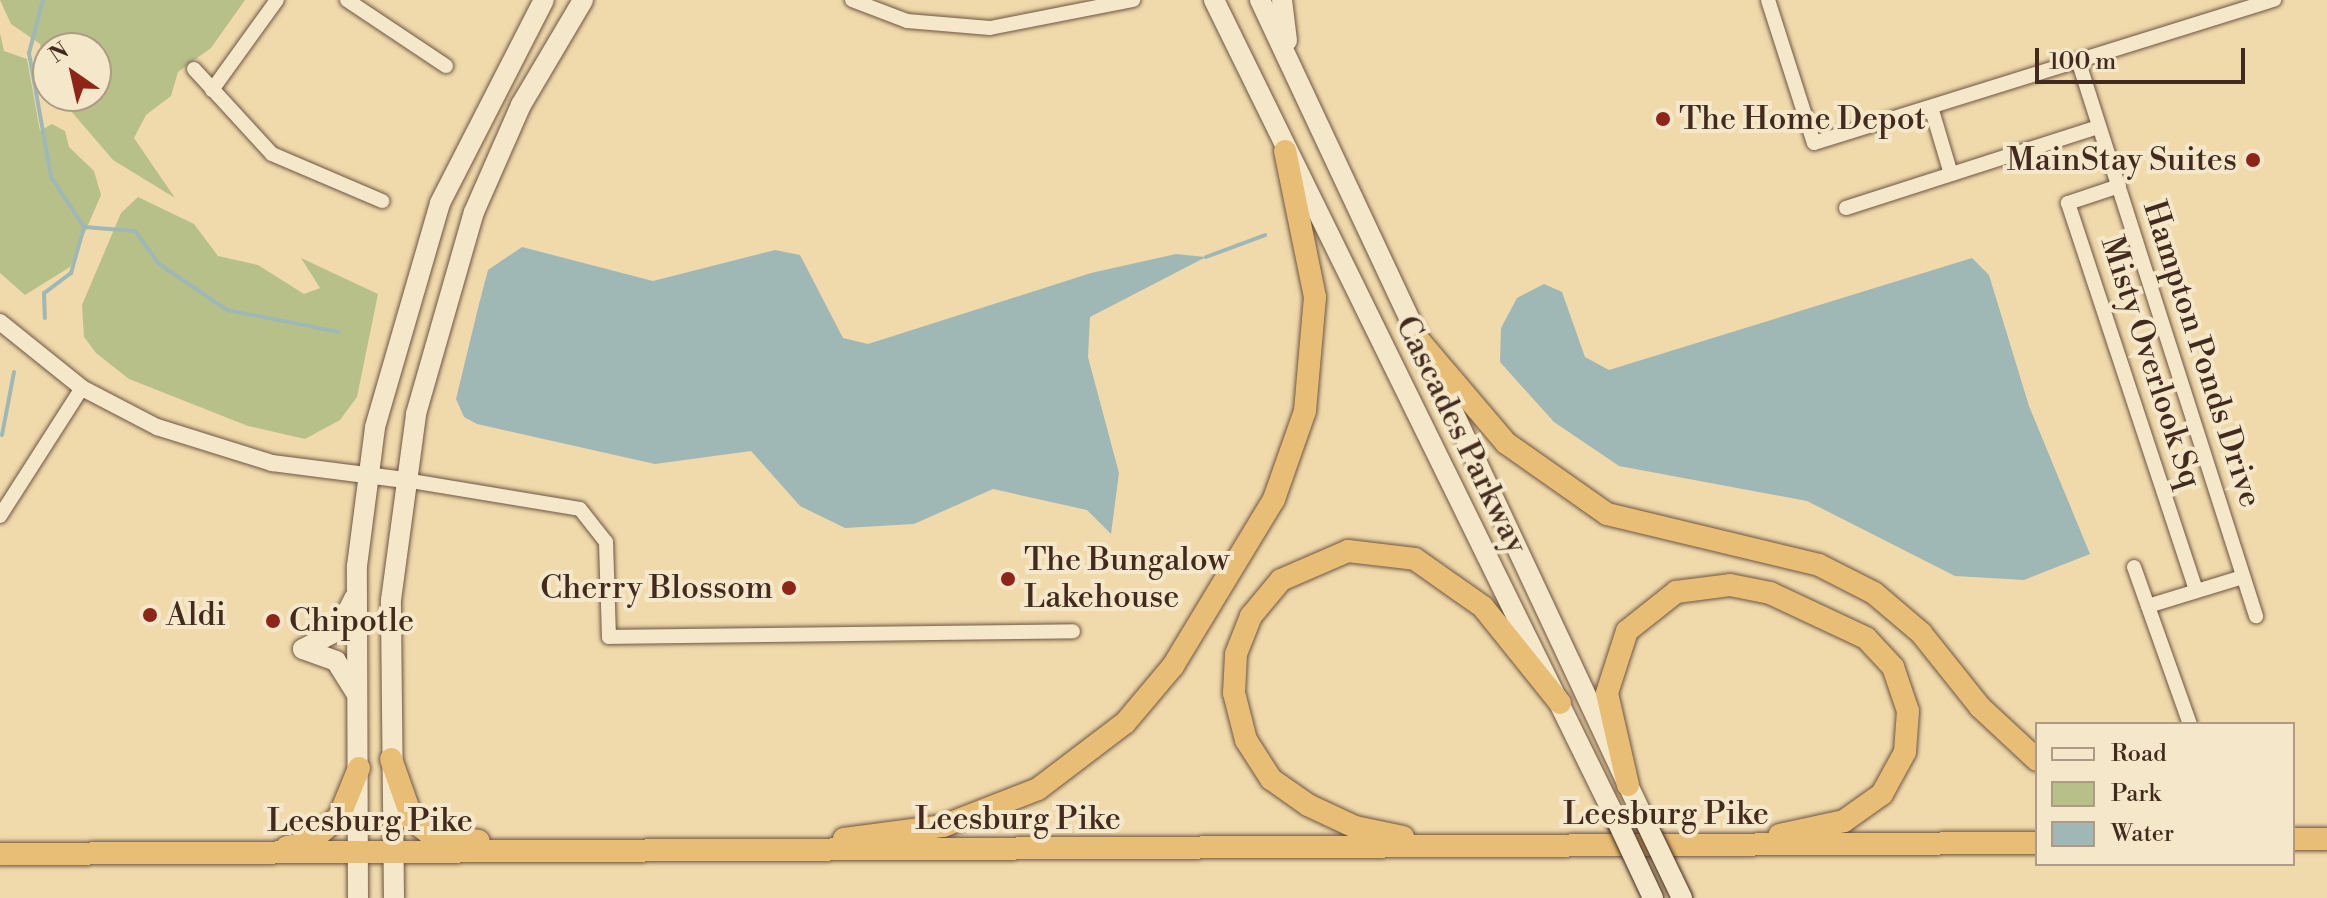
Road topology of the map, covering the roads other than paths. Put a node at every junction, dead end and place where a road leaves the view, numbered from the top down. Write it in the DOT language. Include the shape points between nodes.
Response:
graph roads {
  1 [pos="277,0"];
  2 [pos="347,0"];
  3 [pos="544,0"];
  4 [pos="583,0"];
  5 [pos="852,0"];
  6 [pos="1098,0"];
  7 [pos="1133,0"];
  8 [pos="1260,0"];
  9 [pos="1282,0"];
  10 [pos="1768,0"];
  11 [pos="2274,0"];
  12 [pos="1213,3"];
  13 [pos="1068,14"];
  14 [pos="2079,63"];
  15 [pos="446,66"];
  16 [pos="194,69"];
  17 [pos="1291,69"];
  18 [pos="212,90"];
  19 [pos="1931,107"];
  20 [pos="2099,127"];
  21 [pos="1285,151"];
  22 [pos="1951,174"];
  23 [pos="2119,186"];
  24 [pos="382,201"];
  25 [pos="1846,208"];
  26 [pos="0,322"];
  27 [pos="1421,343"];
  28 [pos="82,388"];
  29 [pos="368,476"];
  30 [pos="405,480"];
  31 [pos="0,516"];
  32 [pos="2134,567"];
  33 [pos="2243,577"];
  34 [pos="2196,590"];
  35 [pos="357,591"];
  36 [pos="2148,606"];
  37 [pos="2256,616"];
  38 [pos="1073,631"];
  39 [pos="357,694"];
  40 [pos="1560,703"];
  41 [pos="2189,722"];
  42 [pos="2035,758"];
  43 [pos="391,759"];
  44 [pos="359,768"];
  45 [pos="1628,785"];
  46 [pos="2295,839"];
  47 [pos="2327,839"];
  48 [pos="2035,843"];
  49 [pos="1484,846"];
  50 [pos="1717,846"];
  51 [pos="576,850"];
  52 [pos="736,851"];
  53 [pos="0,854"];
  54 [pos="256,854"];
  55 [pos="359,854"];
  56 [pos="394,855"];
  57 [pos="358,898"];
  58 [pos="394,898"];
  59 [pos="1653,898"];
  60 [pos="1682,898"];
  1 -- 18 [label="street"];
  2 -- 15 [label="street"];
  3 -- 29 [label="main road" via="440,203 396,341"];
  4 -- 30 [label="main road" via="521,105 474,212 429,357"];
  5 -- 13 [label="street" via="907,21 958,28"];
  6 -- 13 [label="street"];
  7 -- 13 [label="street"];
  8 -- 17 [label="main road, Cascades Parkway"];
  9 -- 17 [label="main road"];
  10 -- 19 [label="street" via="1814,143"];
  11 -- 14 [label="street"];
  12 -- 21 [label="main road, Cascades Parkway"];
  14 -- 19 [label="street"];
  14 -- 20 [label="street, Hampton Ponds Drive"];
  16 -- 18 [label="street"];
  17 -- 27 [label="main road, Cascades Parkway"];
  18 -- 24 [label="street" via="272,154"];
  19 -- 22 [label="street"];
  20 -- 22 [label="street"];
  20 -- 23 [label="street, Hampton Ponds Drive"];
  21 -- 40 [label="main road, Cascades Parkway"];
  21 -- 52 [label="highway" via="1315,297 1305,411 1274,499 1152,693 1067,771 975,816 902,833"];
  22 -- 25 [label="street"];
  23 -- 33 [label="street, Hampton Ponds Drive"];
  23 -- 34 [label="street, Misty Overlook Sq" via="2068,203"];
  26 -- 28 [label="street"];
  27 -- 42 [label="highway" via="1506,443 1607,514 1790,556 1874,593 1921,633 1980,707"];
  27 -- 45 [label="main road, Cascades Parkway"];
  28 -- 29 [label="street" via="217,449"];
  28 -- 31 [label="street"];
  29 -- 30 [label="street"];
  29 -- 35 [label="main road"];
  30 -- 38 [label="street" via="580,509 606,542 609,637"];
  30 -- 43 [label="main road" via="391,600"];
  32 -- 36 [label="street"];
  33 -- 34 [label="street"];
  33 -- 37 [label="street, Hampton Ponds Drive"];
  34 -- 36 [label="street"];
  35 -- 39 [label="main road"];
  35 -- 39 [label="main road" via="338,630 303,649 336,661"];
  36 -- 41 [label="street"];
  39 -- 44 [label="main road"];
  40 -- 49 [label="highway" via="1483,607 1415,559 1361,550 1333,554 1290,574 1251,616 1236,654 1234,693 1246,740 1271,779 1355,827"];
  40 -- 59 [label="main road, Cascades Parkway, bridge"];
  43 -- 51 [label="highway" via="404,805 430,834"];
  43 -- 56 [label="main road"];
  44 -- 54 [label="highway" via="339,817 322,834"];
  44 -- 55 [label="main road"];
  45 -- 50 [label="highway" via="1609,712 1609,672 1627,631 1656,602 1690,588 1730,585 1807,605 1848,625 1884,655 1905,696 1908,735 1891,781 1844,821"];
  45 -- 60 [label="main road, Cascades Parkway, bridge"];
  46 -- 47 [label="highway"];
  48 -- 50 [label="highway, Leesburg Pike"];
  49 -- 50 [label="highway, Leesburg Pike"];
  49 -- 52 [label="highway, Leesburg Pike"];
  51 -- 52 [label="highway, Leesburg Pike"];
  51 -- 56 [label="highway, Leesburg Pike"];
  53 -- 54 [label="highway, Leesburg Pike"];
  54 -- 55 [label="highway, Leesburg Pike"];
  55 -- 56 [label="highway, Leesburg Pike"];
  55 -- 57 [label="main road"];
  56 -- 58 [label="main road"];
}
